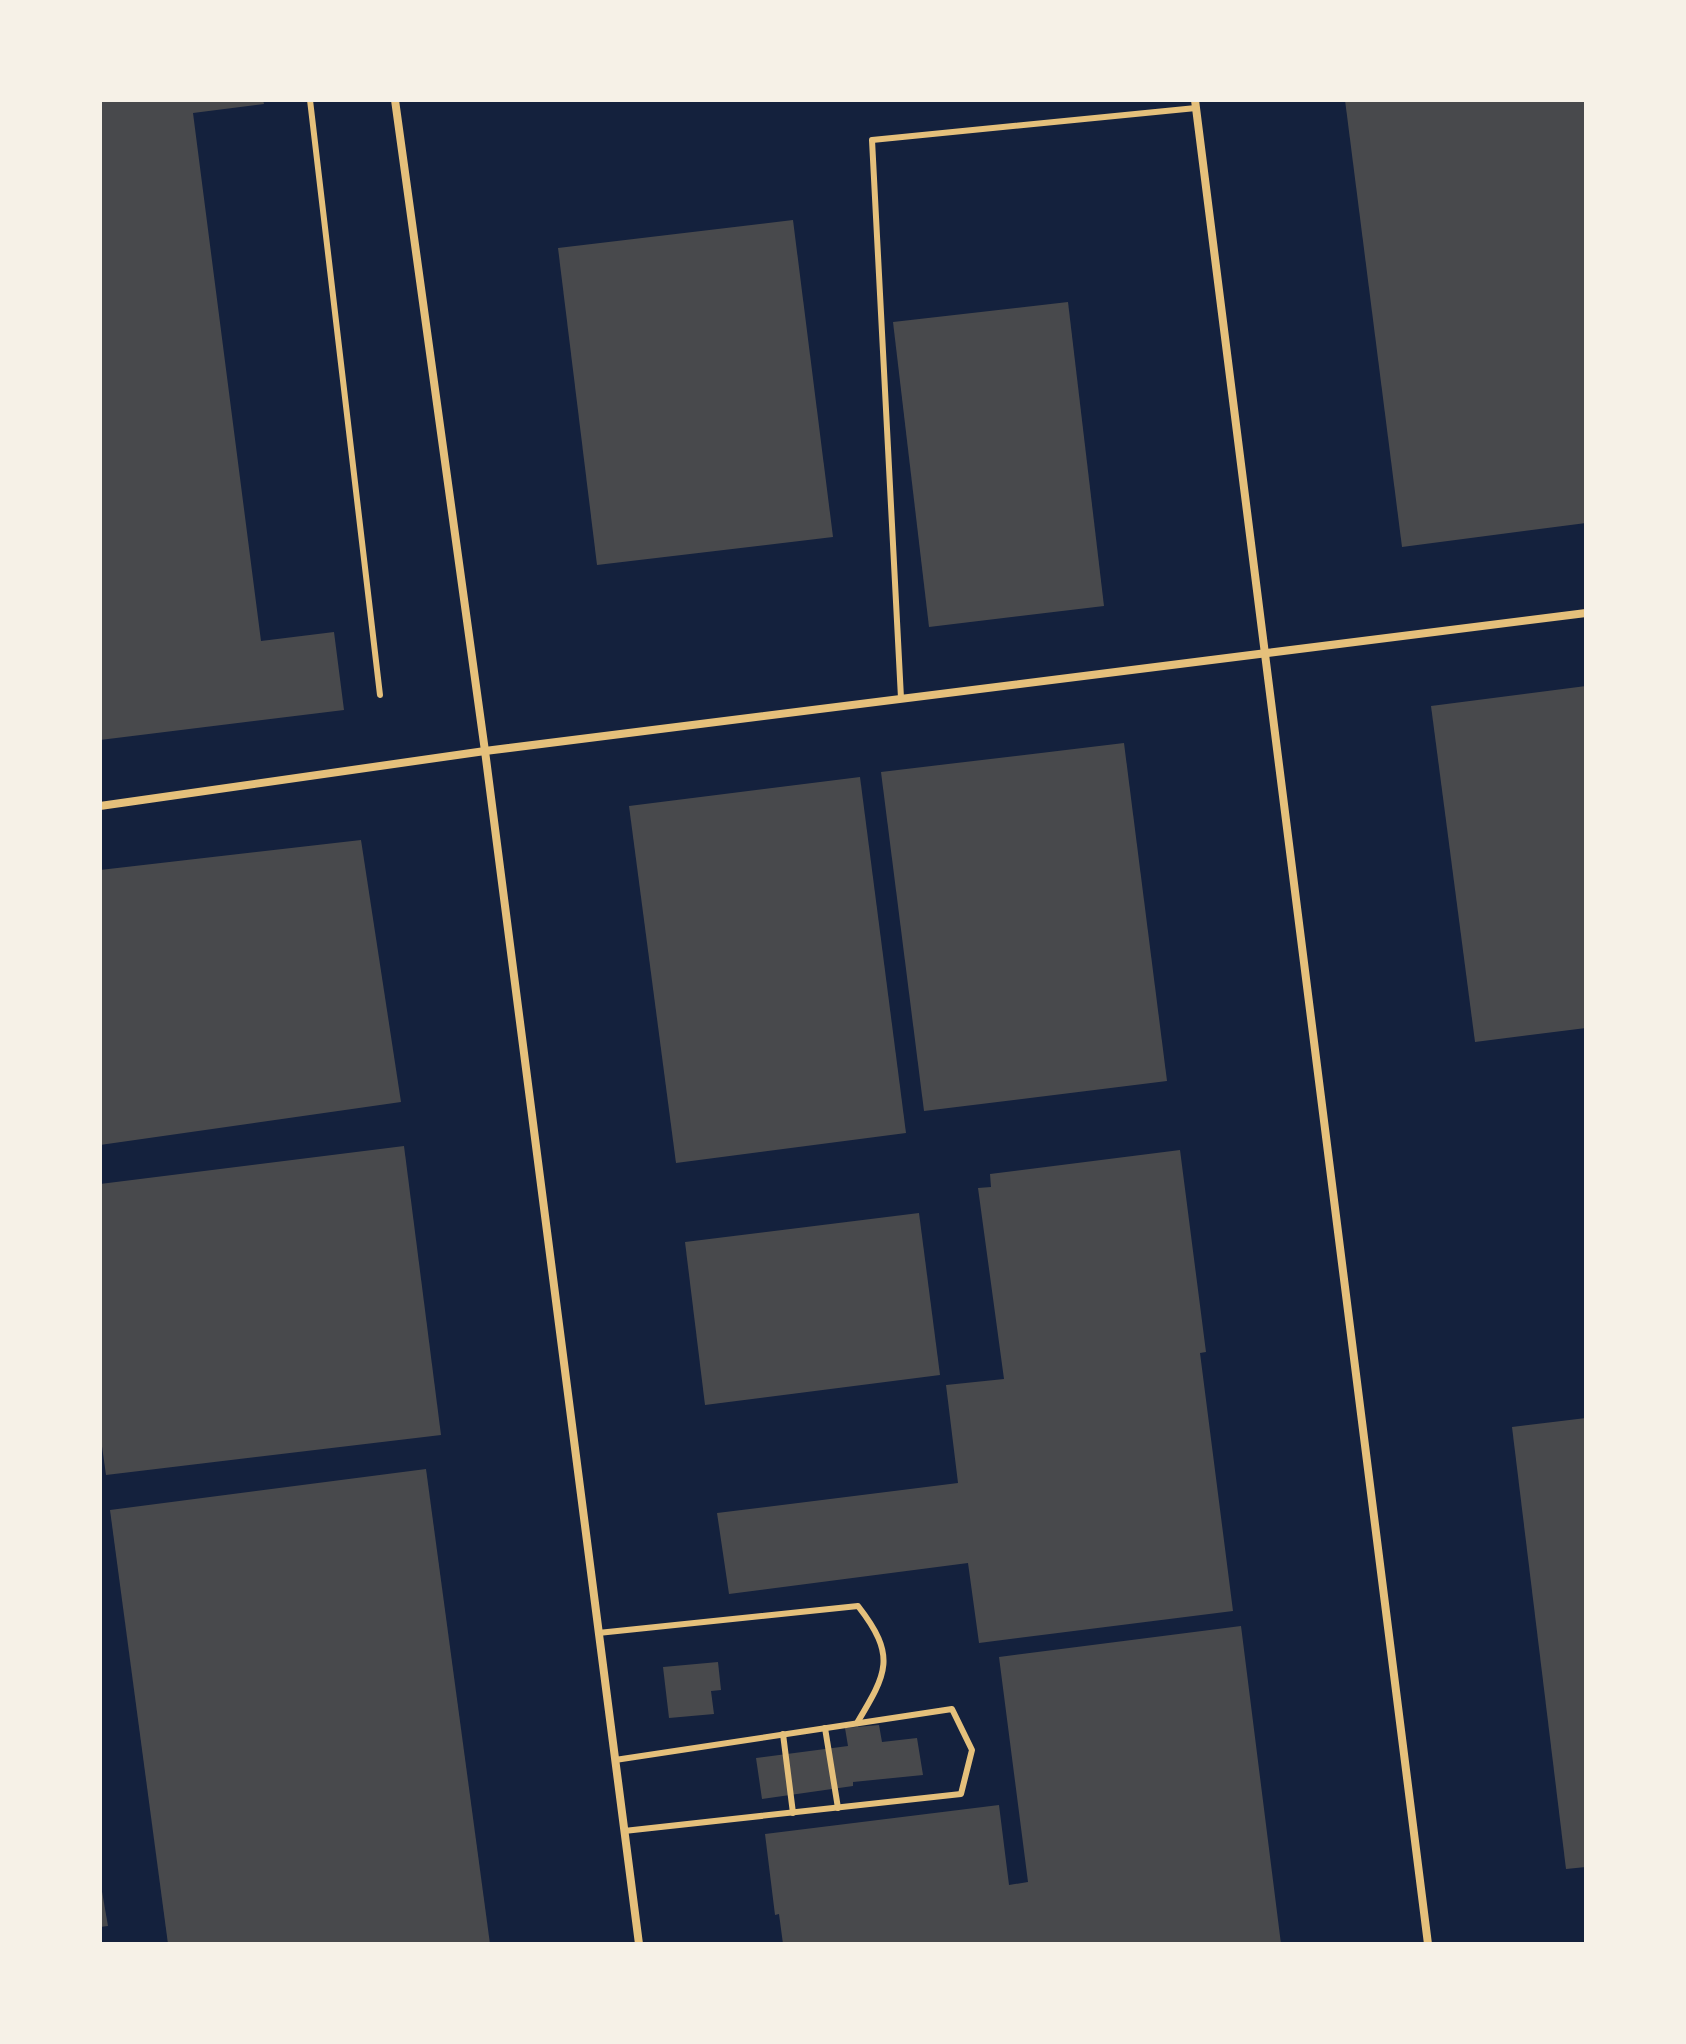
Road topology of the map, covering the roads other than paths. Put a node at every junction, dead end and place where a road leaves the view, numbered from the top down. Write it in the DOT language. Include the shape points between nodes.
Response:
graph roads {
  1 [pos="310,100"];
  2 [pos="395,100"];
  3 [pos="1195,104"];
  4 [pos="1586,613"];
  5 [pos="1266,653"];
  6 [pos="380,695"];
  7 [pos="901,698"];
  8 [pos="485,751"];
  9 [pos="100,806"];
  10 [pos="598,1633"];
  11 [pos="857,1723"];
  12 [pos="825,1728"];
  13 [pos="783,1734"];
  14 [pos="615,1760"];
  15 [pos="838,1808"];
  16 [pos="793,1813"];
  17 [pos="624,1831"];
  18 [pos="639,1944"];
  19 [pos="1428,1944"];
  1 -- 6 [label="lane"];
  2 -- 8 [label="street"];
  3 -- 5 [label="street"];
  3 -- 7 [label="lane" via="872,140"];
  4 -- 5 [label="street"];
  5 -- 7 [label="street"];
  5 -- 19 [label="street"];
  7 -- 8 [label="street"];
  8 -- 9 [label="street"];
  8 -- 10 [label="street"];
  10 -- 11 [label="lane" via="858,1606 880,1634 884,1677"];
  10 -- 14 [label="street"];
  11 -- 12 [label="lane"];
  11 -- 15 [label="lane" via="952,1709 972,1750 961,1794"];
  12 -- 13 [label="lane"];
  12 -- 15 [label="lane"];
  13 -- 14 [label="lane"];
  13 -- 16 [label="lane"];
  14 -- 17 [label="street"];
  15 -- 16 [label="lane"];
  16 -- 17 [label="lane"];
  17 -- 18 [label="street"];
}
